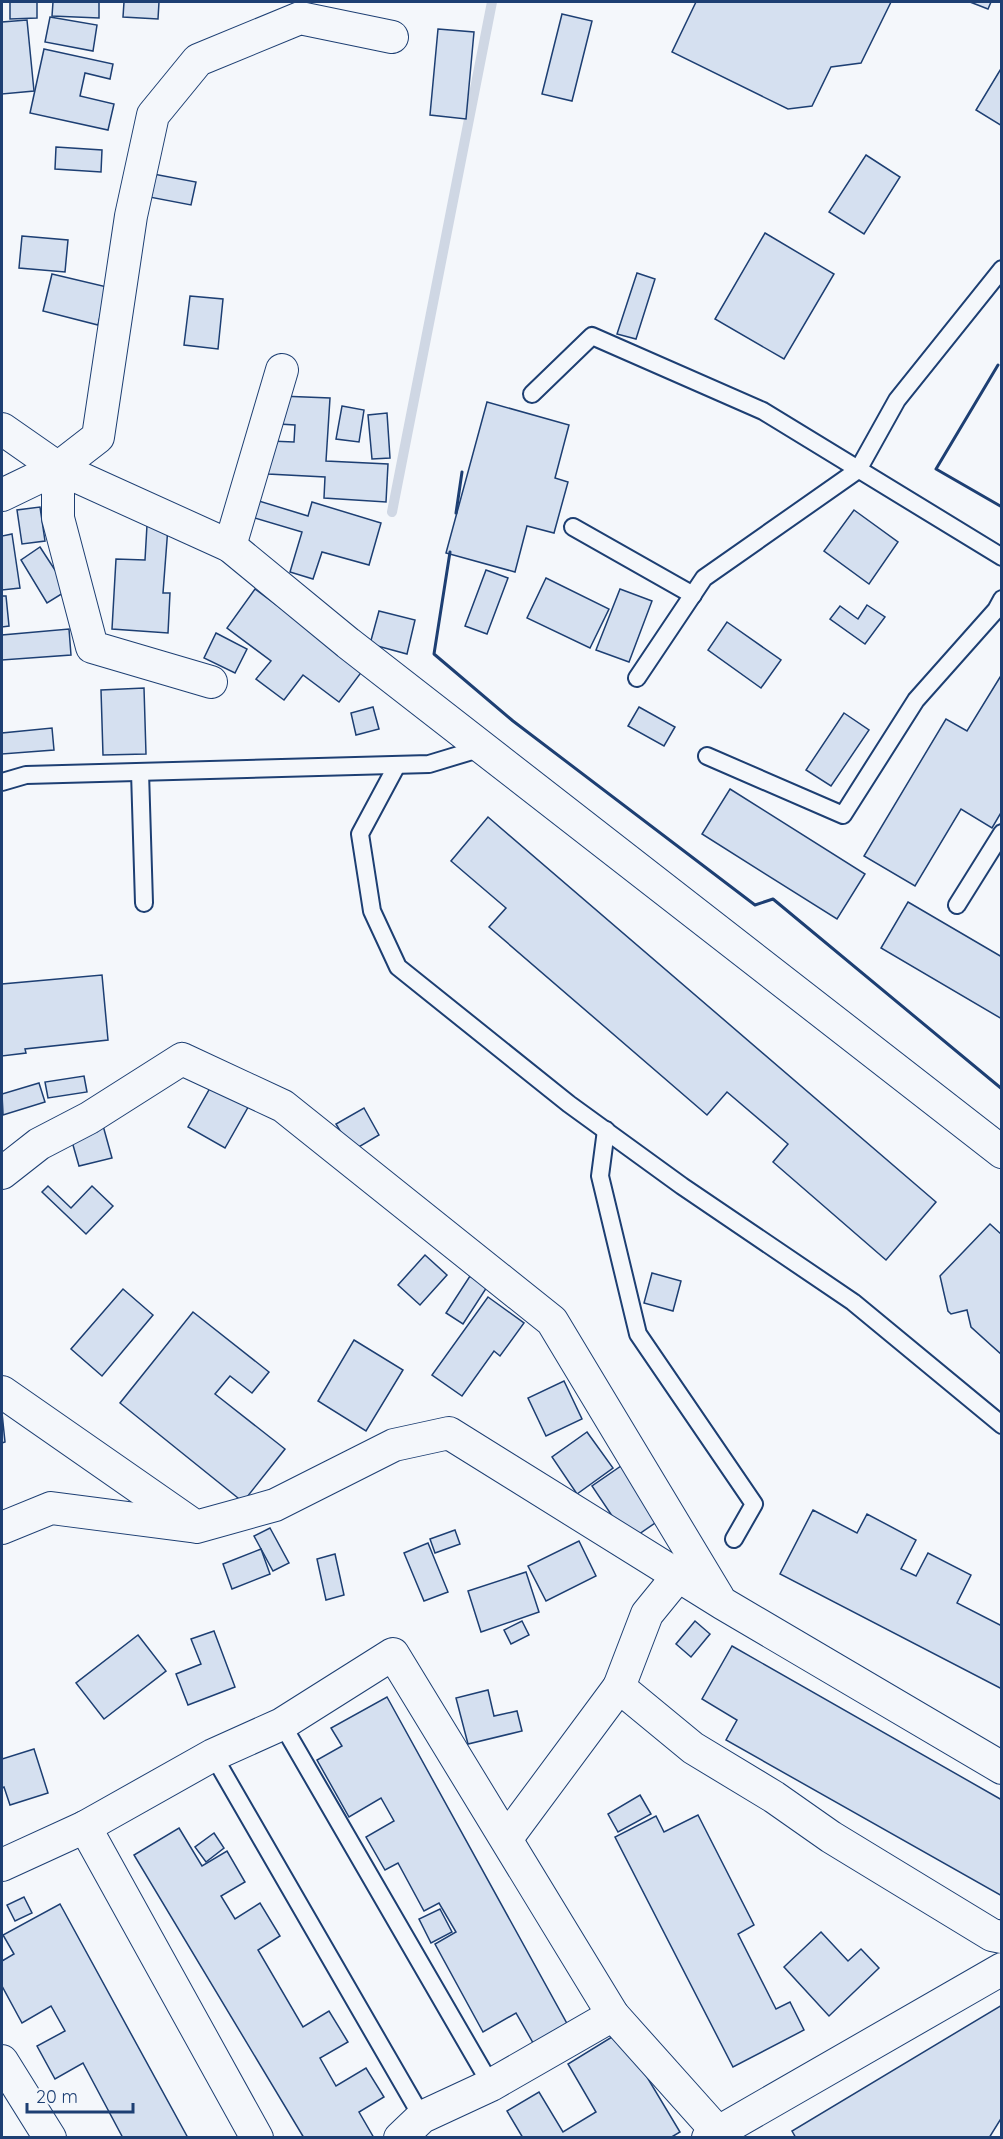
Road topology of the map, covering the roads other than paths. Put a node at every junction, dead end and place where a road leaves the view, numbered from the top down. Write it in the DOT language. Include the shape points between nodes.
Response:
graph roads {
  1 [pos="392,37"];
  2 [pos="1002,269"];
  3 [pos="282,370"];
  4 [pos="532,394"];
  5 [pos="2,429"];
  6 [pos="58,468"];
  7 [pos="858,470"];
  8 [pos="2,495"];
  9 [pos="573,526"];
  10 [pos="230,546"];
  11 [pos="1002,557"];
  12 [pos="693,595"];
  13 [pos="1002,599"];
  14 [pos="637,678"];
  15 [pos="211,682"];
  16 [pos="482,748"];
  17 [pos="707,756"];
  18 [pos="397,765"];
  19 [pos="140,772"];
  20 [pos="2,782"];
  21 [pos="1002,833"];
  22 [pos="144,903"];
  23 [pos="957,905"];
  24 [pos="606,1130"];
  25 [pos="1002,1152"];
  26 [pos="2,1173"];
  27 [pos="2,1392"];
  28 [pos="1002,1425"];
  29 [pos="196,1527"];
  30 [pos="2,1528"];
  31 [pos="734,1539"];
  32 [pos="678,1576"];
  33 [pos="722,1604"];
  34 [pos="619,1687"];
  35 [pos="282,1724"];
  36 [pos="213,1755"];
  37 [pos="1002,1768"];
  38 [pos="85,1827"];
  39 [pos="507,1838"];
  40 [pos="2,1865"];
  41 [pos="1002,1937"];
  42 [pos="1002,1969"];
  43 [pos="614,2015"];
  44 [pos="2,2061"];
  45 [pos="491,2085"];
  46 [pos="411,2127"];
  47 [pos="716,2135"];
  48 [pos="50,2138"];
  49 [pos="257,2138"];
  1 -- 6 [label="street" via="300,18 198,60 153,115 131,216 98,437"];
  2 -- 7 [label="lane" via="897,400"];
  3 -- 10 [label="street"];
  4 -- 7 [label="lane" via="592,336 763,411"];
  5 -- 6 [label="street"];
  6 -- 8 [label="street"];
  6 -- 10 [label="street"];
  6 -- 15 [label="street" via="58,518 92,647"];
  7 -- 11 [label="lane"];
  7 -- 12 [label="lane" via="704,578"];
  9 -- 12 [label="lane"];
  10 -- 16 [label="street"];
  12 -- 14 [label="lane"];
  13 -- 17 [label="lane" via="916,700 843,814"];
  16 -- 18 [label="lane" via="429,764"];
  16 -- 25 [label="street"];
  18 -- 19 [label="lane"];
  18 -- 24 [label="lane" via="360,834 372,910 398,968"];
  19 -- 20 [label="lane" via="26,775"];
  19 -- 22 [label="lane"];
  21 -- 23 [label="lane"];
  24 -- 28 [label="lane" via="853,1302"];
  24 -- 31 [label="lane" via="600,1176 638,1334 754,1504"];
  26 -- 33 [label="street" via="39,1144 89,1118 182,1059 283,1106 552,1321"];
  27 -- 29 [label="street"];
  29 -- 30 [label="street" via="51,1508"];
  29 -- 32 [label="street" via="275,1505 394,1445 449,1433"];
  32 -- 33 [label="street"];
  32 -- 34 [label="street" via="647,1614"];
  33 -- 37 [label="street"];
  34 -- 39 [label="street"];
  34 -- 41 [label="street" via="693,1748 831,1837 992,1935"];
  35 -- 36 [label="street"];
  35 -- 39 [label="street" via="393,1654"];
  35 -- 45 [label="lane"];
  36 -- 38 [label="street"];
  36 -- 46 [label="lane"];
  38 -- 40 [label="street"];
  38 -- 49 [label="street"];
  39 -- 43 [label="street"];
  42 -- 47 [label="street"];
  43 -- 45 [label="street"];
  43 -- 47 [label="street"];
  44 -- 48 [label="street"];
  45 -- 46 [label="street"];
}
